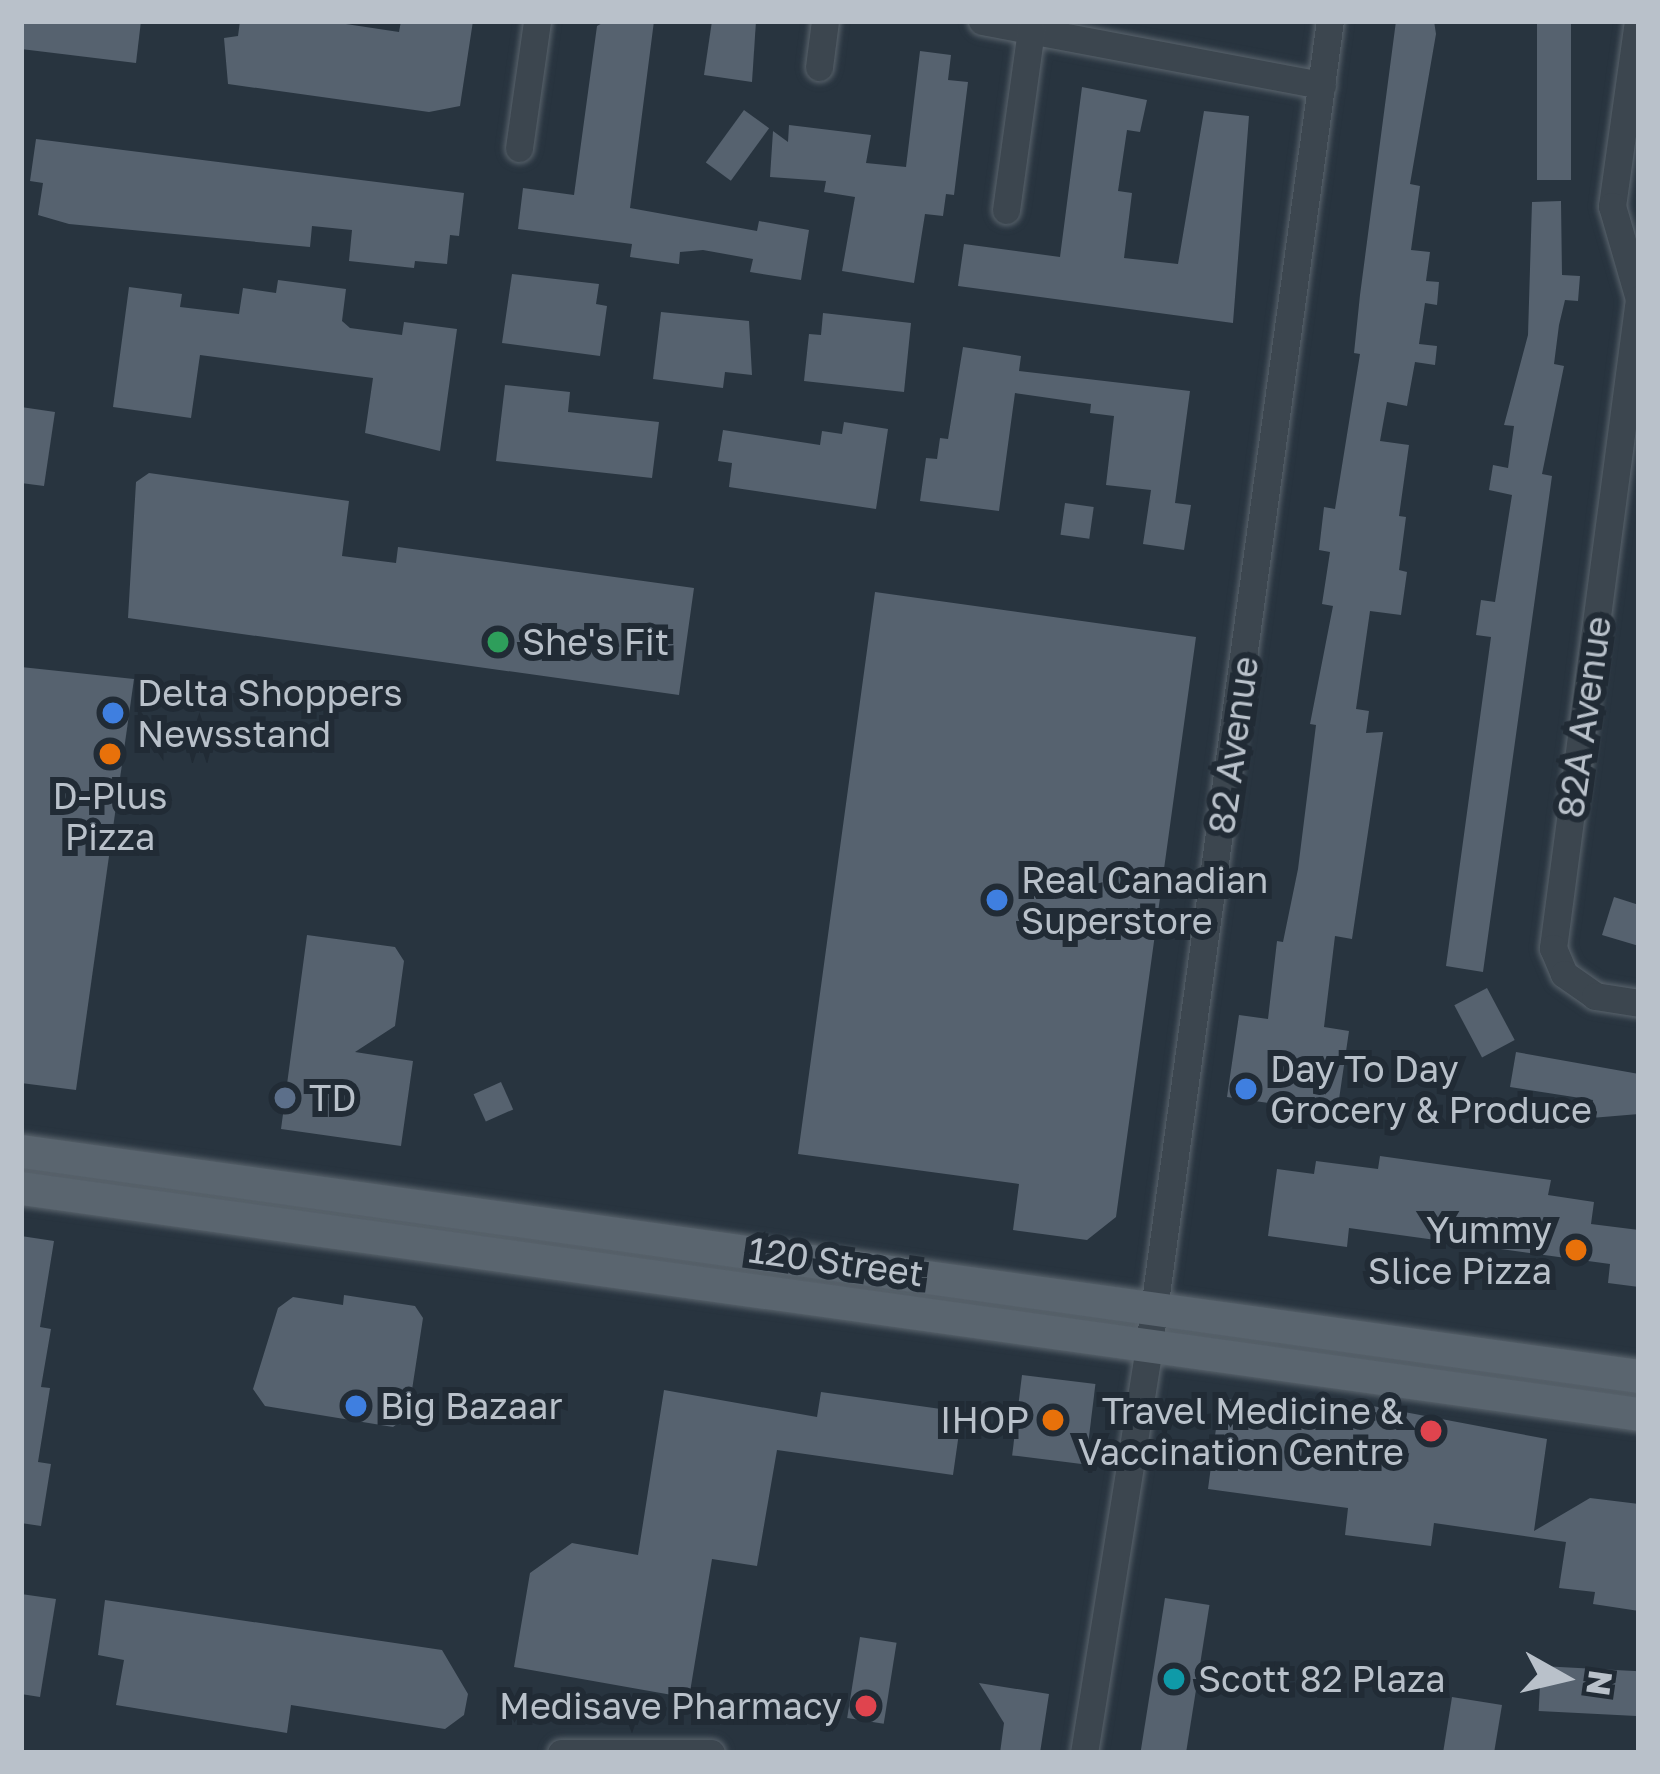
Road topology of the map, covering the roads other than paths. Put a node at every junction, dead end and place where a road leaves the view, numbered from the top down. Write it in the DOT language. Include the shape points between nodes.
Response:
graph roads {
  1 [pos="537,21"];
  2 [pos="825,21"];
  3 [pos="982,21"];
  4 [pos="1330,21"];
  5 [pos="1638,21"];
  6 [pos="1031,30"];
  7 [pos="819,67"];
  8 [pos="1322,85"];
  9 [pos="519,148"];
  10 [pos="1629,157"];
  11 [pos="1006,210"];
  12 [pos="1629,458"];
  13 [pos="1639,1003"];
  14 [pos="21,1151"];
  15 [pos="21,1188"];
  16 [pos="426,1207"];
  17 [pos="544,1224"];
  18 [pos="347,1235"];
  19 [pos="464,1250"];
  20 [pos="1154,1307"];
  21 [pos="1149,1345"];
  22 [pos="1639,1376"];
  23 [pos="1639,1414"];
  24 [pos="561,1753"];
  25 [pos="711,1753"];
  26 [pos="1084,1753"];
  1 -- 9 [label="street"];
  2 -- 7 [label="street"];
  3 -- 6 [label="street"];
  4 -- 8 [label="street, 82 Avenue"];
  5 -- 10 [label="street, 82A Avenue"];
  6 -- 8 [label="street"];
  6 -- 11 [label="street"];
  8 -- 20 [label="street, 82 Avenue"];
  10 -- 12 [label="street, 82A Avenue" via="1612,206 1639,298"];
  12 -- 13 [label="street, 82A Avenue" via="1553,948 1564,974 1594,996"];
  14 -- 16 [label="main road, 120 Street"];
  15 -- 18 [label="main road, 120 Street"];
  16 -- 17 [label="main road, 120 Street"];
  16 -- 18 [label="main road" via="411,1224"];
  17 -- 19 [label="main road" via="521,1235 478,1233"];
  17 -- 20 [label="main road, 120 Street"];
  18 -- 19 [label="main road, 120 Street"];
  19 -- 21 [label="main road, 120 Street"];
  20 -- 21 [label="street, 82 Avenue"];
  20 -- 22 [label="main road, 120 Street"];
  21 -- 23 [label="main road, 120 Street"];
  21 -- 26 [label="street, 82 Avenue"];
  24 -- 25 [label="street"];
}
